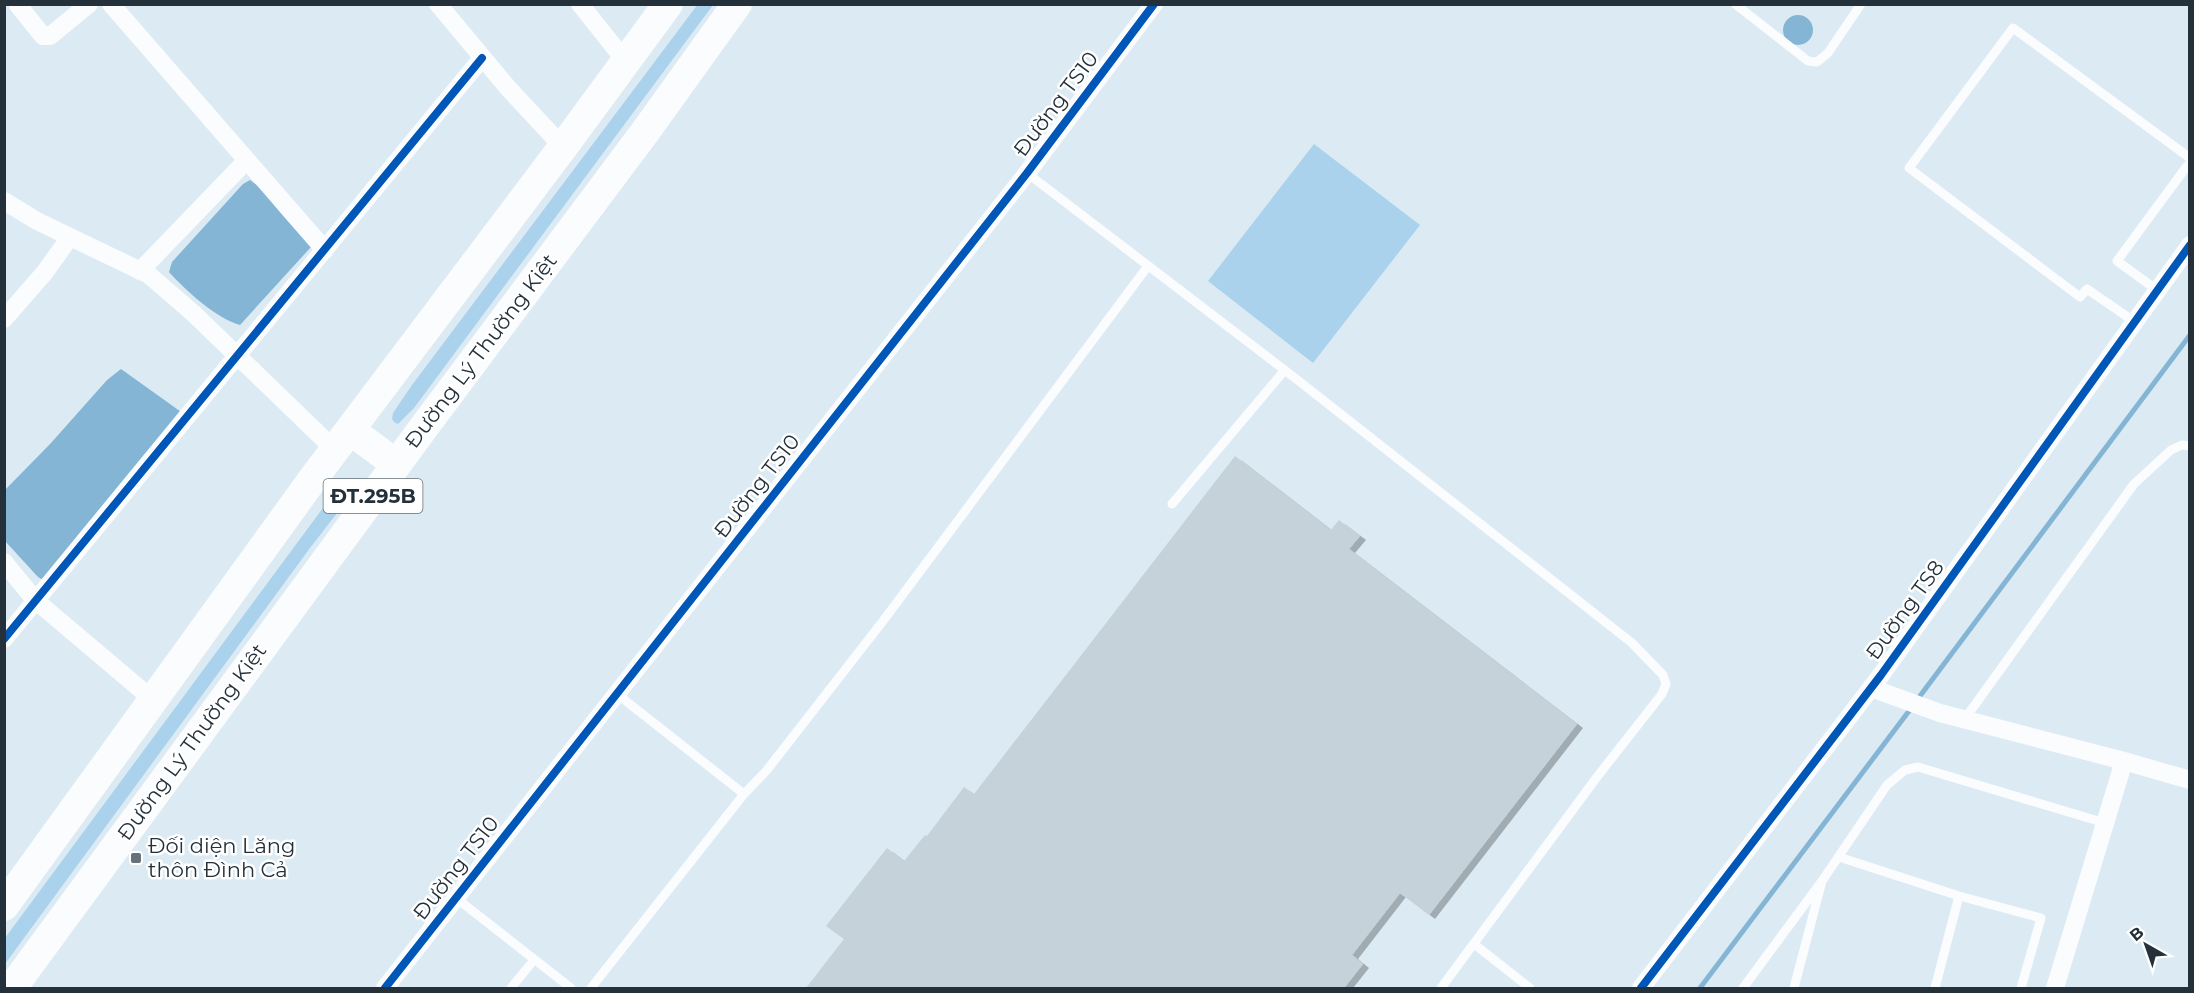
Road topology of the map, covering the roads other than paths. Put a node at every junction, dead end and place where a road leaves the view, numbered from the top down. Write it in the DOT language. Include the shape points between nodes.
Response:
graph roads {
  1 [pos="89,4"];
  2 [pos="111,4"];
  3 [pos="438,4"];
  4 [pos="580,4"];
  5 [pos="668,4"];
  6 [pos="737,4"];
  7 [pos="1154,4"];
  8 [pos="1735,4"];
  9 [pos="1861,4"];
  10 [pos="18,6"];
  11 [pos="482,58"];
  12 [pos="626,62"];
  13 [pos="563,147"];
  14 [pos="246,160"];
  15 [pos="2189,163"];
  16 [pos="1026,173"];
  17 [pos="4,201"];
  18 [pos="70,237"];
  19 [pos="2190,246"];
  20 [pos="325,250"];
  21 [pos="1148,266"];
  22 [pos="140,271"];
  23 [pos="2157,290"];
  24 [pos="4,320"];
  25 [pos="2134,322"];
  26 [pos="238,357"];
  27 [pos="1284,370"];
  28 [pos="342,439"];
  29 [pos="2190,446"];
  30 [pos="396,464"];
  31 [pos="1172,504"];
  32 [pos="4,562"];
  33 [pos="35,600"];
  34 [pos="4,639"];
  35 [pos="1871,688"];
  36 [pos="617,694"];
  37 [pos="152,699"];
  38 [pos="1964,720"];
  39 [pos="2124,761"];
  40 [pos="2190,780"];
  41 [pos="744,794"];
  42 [pos="2105,823"];
  43 [pos="1839,857"];
  44 [pos="1822,881"];
  45 [pos="1959,896"];
  46 [pos="456,898"];
  47 [pos="6,900"];
  48 [pos="1474,945"];
  49 [pos="534,960"];
  50 [pos="12,988"];
  51 [pos="385,988"];
  52 [pos="511,988"];
  53 [pos="571,988"];
  54 [pos="591,988"];
  55 [pos="1441,988"];
  56 [pos="1530,988"];
  57 [pos="1641,988"];
  58 [pos="1743,988"];
  59 [pos="1794,988"];
  60 [pos="1935,988"];
  61 [pos="2021,988"];
  62 [pos="2055,988"];
  1 -- 10 [label="street" via="50,36 43,36"];
  2 -- 14 [label="street"];
  3 -- 11 [label="street"];
  4 -- 12 [label="street"];
  5 -- 12 [label="main road, ĐT.295B"];
  6 -- 30 [label="main road, Đường Lý Thường Kiệt / ĐT.295B"];
  7 -- 16 [label="street, Đường TS10"];
  8 -- 9 [label="lane" via="1808,61 1817,62 1828,53"];
  11 -- 13 [label="street"];
  11 -- 20 [label="street"];
  12 -- 13 [label="main road, ĐT.295B"];
  13 -- 28 [label="main road, ĐT.295B"];
  14 -- 20 [label="street"];
  14 -- 22 [label="street"];
  15 -- 23 [label="lane" via="2117,261"];
  15 -- 25 [label="lane" via="2013,28 1909,168 2080,297 2087,289"];
  16 -- 21 [label="lane"];
  16 -- 36 [label="street, Đường TS10"];
  17 -- 18 [label="street"];
  18 -- 22 [label="street"];
  18 -- 24 [label="street"];
  19 -- 23 [label="street, Đường TS8"];
  20 -- 26 [label="street"];
  21 -- 27 [label="lane"];
  21 -- 41 [label="lane" via="883,621"];
  22 -- 26 [label="street" via="193,313"];
  23 -- 25 [label="street, Đường TS8"];
  25 -- 35 [label="street, Đường TS8"];
  26 -- 28 [label="street"];
  26 -- 33 [label="street"];
  27 -- 31 [label="lane"];
  27 -- 48 [label="lane" via="1632,643 1663,675 1666,684"];
  28 -- 30 [label="main road"];
  28 -- 37 [label="main road, ĐT.295B"];
  29 -- 38 [label="lane" via="2171,450 2134,484"];
  30 -- 50 [label="main road, Đường Lý Thường Kiệt / ĐT.295B"];
  32 -- 33 [label="street"];
  33 -- 34 [label="street"];
  33 -- 37 [label="street"];
  35 -- 38 [label="street"];
  35 -- 57 [label="street, Đường TS8"];
  36 -- 41 [label="lane"];
  36 -- 46 [label="street, Đường TS10"];
  37 -- 47 [label="main road, ĐT.295B"];
  38 -- 39 [label="street"];
  39 -- 40 [label="street"];
  39 -- 42 [label="street"];
  41 -- 54 [label="lane"];
  42 -- 43 [label="lane" via="1918,767 1905,770 1887,785"];
  42 -- 62 [label="street"];
  43 -- 44 [label="lane"];
  43 -- 45 [label="lane"];
  44 -- 58 [label="lane"];
  44 -- 59 [label="lane"];
  45 -- 60 [label="lane"];
  45 -- 61 [label="lane" via="2041,918"];
  46 -- 49 [label="lane"];
  46 -- 51 [label="street, Đường TS10"];
  48 -- 55 [label="lane"];
  48 -- 56 [label="lane"];
  49 -- 52 [label="lane"];
  49 -- 53 [label="lane"];
}
